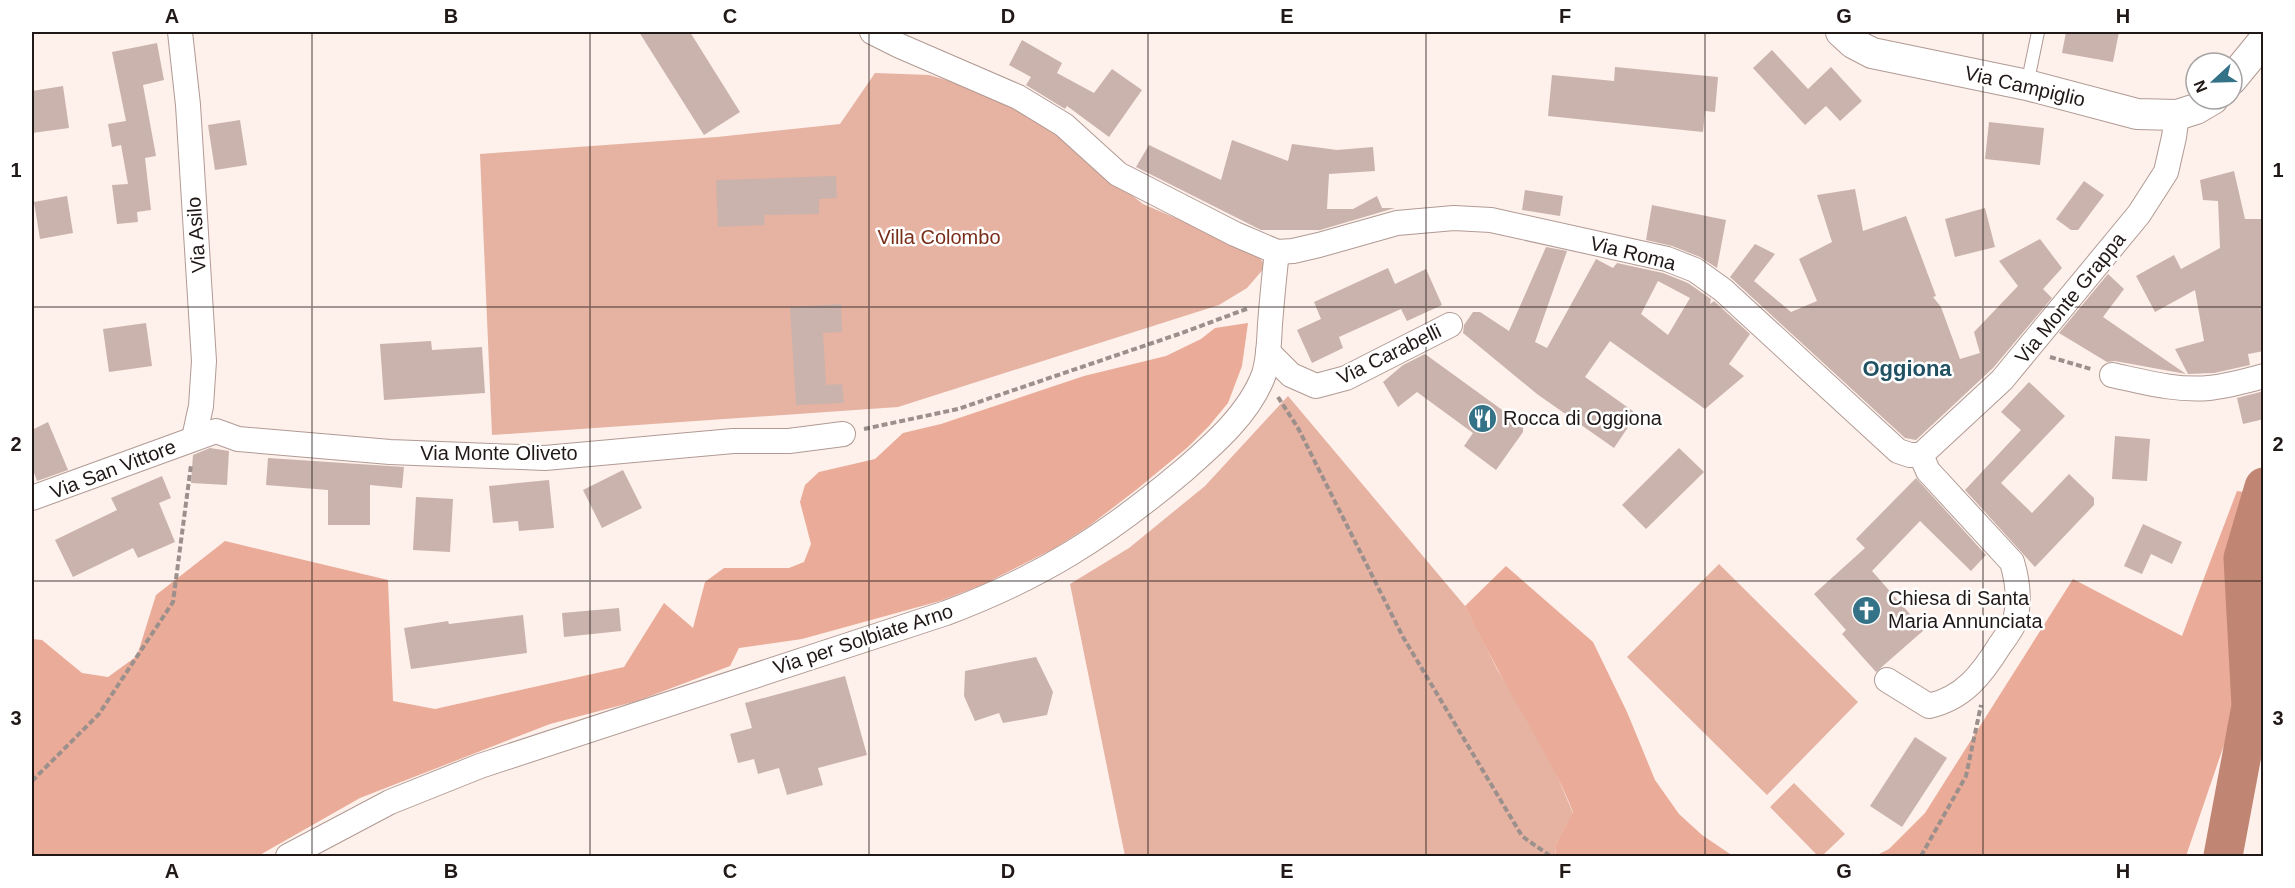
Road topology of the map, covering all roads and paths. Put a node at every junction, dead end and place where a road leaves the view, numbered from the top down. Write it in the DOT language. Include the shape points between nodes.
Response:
graph roads {
  1 [pos="180,32"];
  2 [pos="872,32"];
  3 [pos="1841,32"];
  4 [pos="2038,32"];
  5 [pos="2264,40"];
  6 [pos="2244,64"];
  7 [pos="2027,85"];
  8 [pos="2189,111"];
  9 [pos="2176,115"];
  10 [pos="1277,252"];
  11 [pos="1272,299"];
  12 [pos="1450,325"];
  13 [pos="2027,351"];
  14 [pos="1266,363"];
  15 [pos="2112,375"];
  16 [pos="2264,376"];
  17 [pos="843,434"];
  18 [pos="194,438"];
  19 [pos="1921,455"];
  20 [pos="32,498"];
  21 [pos="1989,662"];
  22 [pos="1887,680"];
  23 [pos="32,781"];
  24 [pos="288,856"];
  25 [pos="1550,856"];
  26 [pos="1921,856"];
  1 -- 18 [label="street, Via Asilo" via="204,361"];
  2 -- 10 [label="street" via="1018,97 1064,125 1118,174"];
  3 -- 7 [label="street, Via Campiglio" via="1852,44 1872,53"];
  4 -- 7 [label="lane"];
  5 -- 6 [label="street"];
  7 -- 9 [label="street, Via Campiglio" via="2137,114"];
  8 -- 9 [label="street, Via Campiglio"];
  9 -- 13 [label="street, Via Monte Grappa" via="2166,172 2139,214"];
  10 -- 11 [label="street, Via per Solbiate Arno"];
  10 -- 19 [label="street, Via Roma" via="1397,223 1454,218 1491,219 1667,259 1695,270 1723,290 1898,451"];
  11 -- 14 [label="street, Via per Solbiate Arno"];
  11 -- 17 [label="path" via="958,409"];
  12 -- 14 [label="street, Via Carabelli" via="1346,378 1316,386"];
  13 -- 15 [label="path"];
  13 -- 19 [label="street, Via Monte Grappa" via="2002,380"];
  14 -- 24 [label="street, Via per Solbiate Arno" via="1255,393 1221,436 1197,458 1099,537 1027,579 946,613 469,769 390,802"];
  14 -- 25 [label="path" via="1403,637 1522,836"];
  15 -- 16 [label="street" via="2184,388 2220,387"];
  17 -- 18 [label="street, Via Monte Oliveto" via="545,458 390,452 238,439 216,431"];
  18 -- 20 [label="street, Via San Vittore"];
  18 -- 23 [label="path" via="173,602 99,714"];
  19 -- 21 [label="street" via="1928,471 2012,562 2017,580 2014,623"];
  21 -- 22 [label="street" via="1968,687 1946,702 1929,706"];
  21 -- 26 [label="path" via="1966,776"];
}
